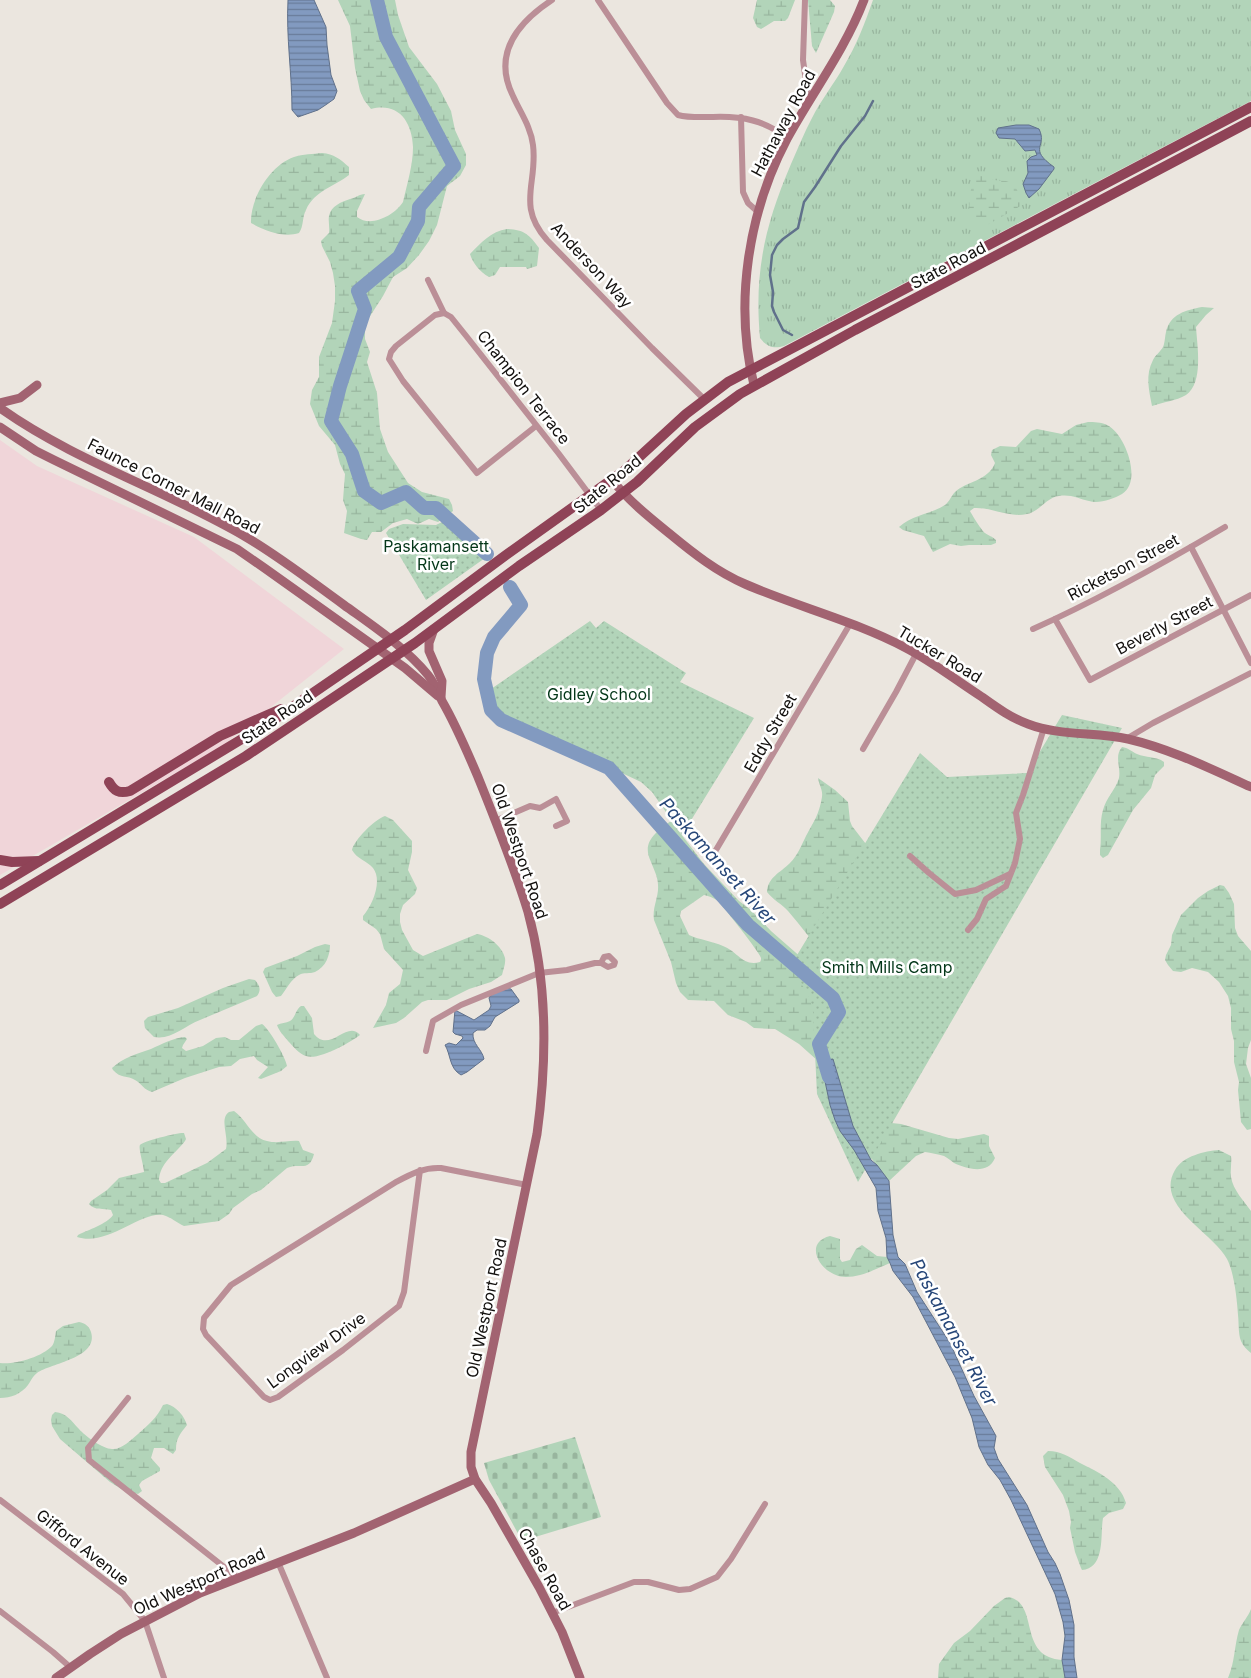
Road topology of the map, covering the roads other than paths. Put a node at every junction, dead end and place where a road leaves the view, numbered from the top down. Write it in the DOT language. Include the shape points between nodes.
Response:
graph roads {
  1 [pos="552,0"];
  2 [pos="598,0"];
  3 [pos="805,0"];
  4 [pos="864,0"];
  5 [pos="809,103"];
  6 [pos="1251,107"];
  7 [pos="740,117"];
  8 [pos="1251,122"];
  9 [pos="788,139"];
  10 [pos="758,212"];
  11 [pos="1025,225"];
  12 [pos="1031,237"];
  13 [pos="428,280"];
  14 [pos="444,314"];
  15 [pos="750,370"];
  16 [pos="37,385"];
  17 [pos="754,385"];
  18 [pos="704,399"];
  19 [pos="0,403"];
  20 [pos="0,408"];
  21 [pos="536,426"];
  22 [pos="0,428"];
  23 [pos="612,480"];
  24 [pos="623,493"];
  25 [pos="590,496"];
  26 [pos="601,510"];
  27 [pos="1225,527"];
  28 [pos="1191,547"];
  29 [pos="1251,595"];
  30 [pos="1224,609"];
  31 [pos="1055,619"];
  32 [pos="850,624"];
  33 [pos="434,629"];
  34 [pos="1033,629"];
  35 [pos="390,640"];
  36 [pos="378,648"];
  37 [pos="403,651"];
  38 [pos="916,654"];
  39 [pos="392,658"];
  40 [pos="1251,663"];
  41 [pos="1251,673"];
  42 [pos="441,697"];
  43 [pos="296,703"];
  44 [pos="1044,728"];
  45 [pos="1126,739"];
  46 [pos="863,749"];
  47 [pos="109,782"];
  48 [pos="1251,787"];
  49 [pos="495,820"];
  50 [pos="556,826"];
  51 [pos="713,855"];
  52 [pos="910,856"];
  53 [pos="0,860"];
  54 [pos="40,861"];
  55 [pos="1010,874"];
  56 [pos="0,885"];
  57 [pos="0,904"];
  58 [pos="968,930"];
  59 [pos="601,963"];
  60 [pos="539,973"];
  61 [pos="426,1050"];
  62 [pos="420,1170"];
  63 [pos="527,1185"];
  64 [pos="128,1398"];
  65 [pos="474,1479"];
  66 [pos="0,1500"];
  67 [pos="765,1504"];
  68 [pos="278,1562"];
  69 [pos="238,1578"];
  70 [pos="0,1611"];
  71 [pos="552,1613"];
  72 [pos="145,1621"];
  73 [pos="70,1667"];
  74 [pos="56,1678"];
  75 [pos="164,1678"];
  76 [pos="327,1678"];
  77 [pos="580,1678"];
  1 -- 18 [label="street, Anderson Way" via="522,24 507,53 504,72 532,138 531,211 536,224 552,245"];
  2 -- 7 [label="street" via="675,113 695,117"];
  3 -- 5 [label="street" via="803,60"];
  4 -- 5 [label="main road, Hathaway Road" via="849,34"];
  5 -- 9 [label="main road, Hathaway Road"];
  6 -- 11 [label="main road, State Road"];
  7 -- 9 [label="street" via="770,126"];
  7 -- 10 [label="street" via="743,192 748,203"];
  8 -- 12 [label="main road, State Road"];
  9 -- 10 [label="main road, Hathaway Road" via="769,178"];
  10 -- 15 [label="main road, Hathaway Road" via="746,291 746,344"];
  11 -- 12 [label="main road"];
  11 -- 15 [label="main road, State Road"];
  12 -- 17 [label="main road, State Road"];
  13 -- 14 [label="street, Champion Terrace"];
  14 -- 21 [label="street, Champion Terrace" via="451,317"];
  14 -- 21 [label="street" via="435,315 396,346 390,362 477,473"];
  15 -- 17 [label="main road, Hathaway Road"];
  15 -- 18 [label="main road, State Road"];
  16 -- 19 [label="main road" via="20,398"];
  17 -- 24 [label="main road, State Road" via="695,427"];
  18 -- 23 [label="main road, State Road"];
  20 -- 35 [label="main road, Faunce Corner Mall Road" via="28,428 82,457 246,537"];
  21 -- 25 [label="street, Champion Terrace"];
  22 -- 36 [label="main road, Faunce Corner Mall Road" via="36,451 237,549"];
  23 -- 24 [label="main road, Tucker Road"];
  23 -- 25 [label="main road, State Road"];
  24 -- 26 [label="main road, State Road"];
  24 -- 32 [label="main road, Tucker Road" via="696,555 719,570 745,584"];
  25 -- 26 [label="street, Champion Terrace"];
  25 -- 35 [label="main road, State Road"];
  26 -- 33 [label="main road, State Road"];
  27 -- 28 [label="street, Ricketson Street"];
  28 -- 30 [label="street"];
  28 -- 31 [label="street, Ricketson Street"];
  29 -- 30 [label="street, Beverly Street"];
  30 -- 31 [label="street, Beverly Street" via="1090,680"];
  30 -- 40 [label="street"];
  31 -- 34 [label="street, Ricketson Street"];
  32 -- 38 [label="main road, Tucker Road"];
  32 -- 51 [label="street, Eddy Street"];
  33 -- 37 [label="main road, State Road"];
  33 -- 42 [label="main road" via="429,651 442,681"];
  35 -- 36 [label="main road, State Road"];
  35 -- 37 [label="main road, Faunce Corner Mall Road"];
  36 -- 39 [label="main road, Faunce Corner Mall Road"];
  36 -- 43 [label="main road, State Road"];
  37 -- 39 [label="main road, State Road"];
  37 -- 42 [label="main road, Old Westport Road" via="430,678"];
  38 -- 44 [label="main road, Tucker Road" via="1008,714"];
  38 -- 46 [label="street"];
  39 -- 42 [label="main road, Old Westport Road"];
  39 -- 57 [label="main road, State Road" via="246,756"];
  41 -- 45 [label="street"];
  42 -- 49 [label="main road, Old Westport Road"];
  43 -- 47 [label="main road" via="220,736 130,791 116,791"];
  43 -- 54 [label="main road, State Road" via="275,719"];
  44 -- 45 [label="main road, Tucker Road"];
  44 -- 55 [label="street" via="1016,813 1020,839"];
  45 -- 48 [label="main road, Tucker Road" via="1164,750"];
  49 -- 50 [label="street" via="530,806 540,808 556,798 567,821"];
  49 -- 60 [label="main road, Old Westport Road" via="528,914"];
  52 -- 55 [label="street" via="955,894 976,890"];
  53 -- 54 [label="main road"];
  54 -- 56 [label="main road, State Road"];
  55 -- 58 [label="street" via="1006,886 986,899"];
  59 -- 60 [label="street"];
  60 -- 61 [label="street" via="477,998 433,1021"];
  60 -- 63 [label="main road, Old Westport Road" via="544,1018 542,1089"];
  62 -- 62 [label="street, Longview Drive" via="405,1284 399,1306 278,1397 264,1398 206,1335 203,1322 208,1313 238,1280"];
  62 -- 63 [label="street, Longview Drive" via="441,1168"];
  63 -- 65 [label="main road, Old Westport Road" via="471,1452"];
  64 -- 69 [label="street" via="88,1448 89,1460"];
  65 -- 68 [label="main road, Old Westport Road" via="354,1533"];
  65 -- 71 [label="main road, Chase Road" via="521,1554"];
  66 -- 72 [label="street, Gifford Avenue" via="123,1594"];
  67 -- 71 [label="street" via="717,1577 702,1585 679,1590 634,1582"];
  68 -- 69 [label="main road, Old Westport Road"];
  68 -- 76 [label="street"];
  69 -- 72 [label="main road, Old Westport Road"];
  70 -- 73 [label="street"];
  71 -- 77 [label="main road, Chase Road"];
  72 -- 73 [label="main road, Old Westport Road"];
  72 -- 75 [label="street"];
  73 -- 74 [label="main road, Old Westport Road"];
}
